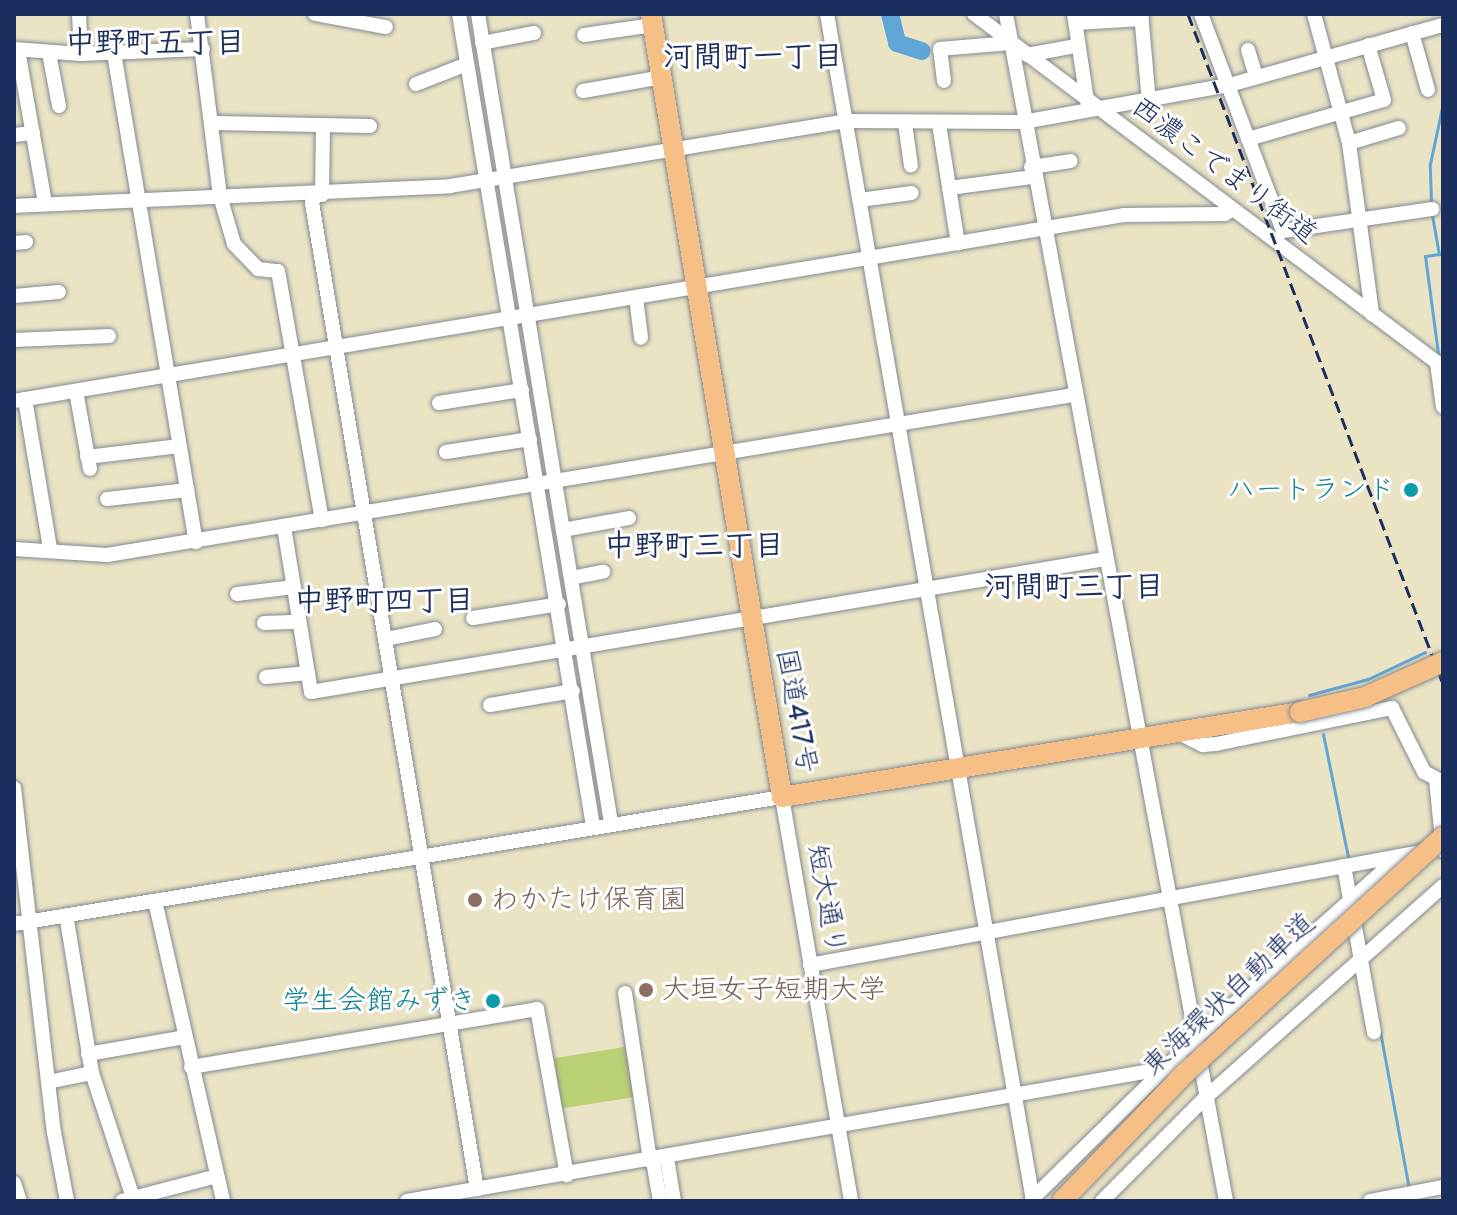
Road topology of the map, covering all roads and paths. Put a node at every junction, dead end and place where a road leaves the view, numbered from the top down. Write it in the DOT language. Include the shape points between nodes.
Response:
graph roads {
  1 [pos="79,14"];
  2 [pos="197,14"];
  3 [pos="315,14"];
  4 [pos="459,14"];
  5 [pos="478,14"];
  6 [pos="827,14"];
  7 [pos="974,14"];
  8 [pos="1006,14"];
  9 [pos="1201,14"];
  10 [pos="1314,14"];
  11 [pos="1423,14"];
  12 [pos="1141,17"];
  13 [pos="652,19"];
  14 [pos="1075,19"];
  15 [pos="1443,25"];
  16 [pos="386,27"];
  17 [pos="1427,29"];
  18 [pos="534,33"];
  19 [pos="1412,33"];
  20 [pos="584,35"];
  21 [pos="482,43"];
  22 [pos="1010,43"];
  23 [pos="1368,45"];
  24 [pos="1076,46"];
  25 [pos="203,49"];
  26 [pos="16,50"];
  27 [pos="1248,50"];
  28 [pos="49,53"];
  29 [pos="114,53"];
  30 [pos="81,54"];
  31 [pos="1027,55"];
  32 [pos="1327,57"];
  33 [pos="467,64"];
  34 [pos="662,77"];
  35 [pos="1256,77"];
  36 [pos="944,81"];
  37 [pos="416,84"];
  38 [pos="1229,85"];
  39 [pos="1428,90"];
  40 [pos="583,91"];
  41 [pos="1087,101"];
  42 [pos="1149,102"];
  43 [pos="59,106"];
  44 [pos="1102,112"];
  45 [pos="1340,112"];
  46 [pos="847,121"];
  47 [pos="1023,122"];
  48 [pos="214,123"];
  49 [pos="905,123"];
  50 [pos="939,124"];
  51 [pos="370,126"];
  52 [pos="323,127"];
  53 [pos="1399,128"];
  54 [pos="33,133"];
  55 [pos="14,135"];
  56 [pos="1248,139"];
  57 [pos="1349,143"];
  58 [pos="673,148"];
  59 [pos="1071,161"];
  60 [pos="911,166"];
  61 [pos="1032,172"];
  62 [pos="496,180"];
  63 [pos="949,188"];
  64 [pos="912,193"];
  65 [pos="319,195"];
  66 [pos="220,196"];
  67 [pos="138,199"];
  68 [pos="860,200"];
  69 [pos="45,203"];
  70 [pos="14,206"];
  71 [pos="1432,209"];
  72 [pos="1231,210"];
  73 [pos="1361,221"];
  74 [pos="1042,230"];
  75 [pos="958,244"];
  76 [pos="870,259"];
  77 [pos="697,287"];
  78 [pos="59,292"];
  79 [pos="14,296"];
  80 [pos="636,297"];
  81 [pos="1372,314"];
  82 [pos="518,317"];
  83 [pos="109,336"];
  84 [pos="641,338"];
  85 [pos="14,340"];
  86 [pos="336,348"];
  87 [pos="292,356"];
  88 [pos="1440,365"];
  89 [pos="167,376"];
  90 [pos="522,390"];
  91 [pos="76,391"];
  92 [pos="1074,395"];
  93 [pos="19,400"];
  94 [pos="439,403"];
  95 [pos="1443,407"];
  96 [pos="899,423"];
  97 [pos="530,439"];
  98 [pos="179,446"];
  99 [pos="446,452"];
  100 [pos="724,452"];
  101 [pos="546,482"];
  102 [pos="187,490"];
  103 [pos="107,499"];
  104 [pos="364,513"];
  105 [pos="629,518"];
  106 [pos="322,520"];
  107 [pos="284,527"];
  108 [pos="563,530"];
  109 [pos="196,542"];
  110 [pos="14,549"];
  111 [pos="50,549"];
  112 [pos="1105,559"];
  113 [pos="603,572"];
  114 [pos="571,578"];
  115 [pos="294,587"];
  116 [pos="926,590"];
  117 [pos="237,594"];
  118 [pos="559,604"];
  119 [pos="473,618"];
  120 [pos="752,618"];
  121 [pos="299,622"];
  122 [pos="264,623"];
  123 [pos="435,629"];
  124 [pos="386,639"];
  125 [pos="575,648"];
  126 [pos="1443,662"];
  127 [pos="308,673"];
  128 [pos="266,677"];
  129 [pos="392,678"];
  130 [pos="573,691"];
  131 [pos="490,705"];
  132 [pos="1179,733"];
  133 [pos="1138,739"];
  134 [pos="956,770"];
  135 [pos="1440,781"];
  136 [pos="14,788"];
  137 [pos="782,797"];
  138 [pos="603,824"];
  139 [pos="1443,837"];
  140 [pos="1443,850"];
  141 [pos="423,854"];
  142 [pos="1400,856"];
  143 [pos="1344,866"];
  144 [pos="1443,886"];
  145 [pos="155,901"];
  146 [pos="1168,901"];
  147 [pos="1351,902"];
  148 [pos="66,915"];
  149 [pos="29,921"];
  150 [pos="14,924"];
  151 [pos="984,934"];
  152 [pos="1361,958"];
  153 [pos="810,965"];
  154 [pos="625,993"];
  155 [pos="451,1024"];
  156 [pos="1374,1032"];
  157 [pos="185,1037"];
  158 [pos="1194,1040"];
  159 [pos="88,1054"];
  160 [pos="1199,1063"];
  161 [pos="191,1067"];
  162 [pos="1169,1068"];
  163 [pos="92,1073"];
  164 [pos="48,1082"];
  165 [pos="1206,1097"];
  166 [pos="1014,1098"];
  167 [pos="838,1129"];
  168 [pos="658,1160"];
  169 [pos="567,1175"];
  170 [pos="217,1176"];
  171 [pos="14,1183"];
  172 [pos="1443,1187"];
  173 [pos="477,1189"];
  174 [pos="501,1194"];
  175 [pos="1404,1198"];
  176 [pos="128,1200"];
  177 [pos="1033,1200"];
  178 [pos="20,1201"];
  179 [pos="67,1201"];
  180 [pos="223,1201"];
  181 [pos="407,1201"];
  182 [pos="660,1201"];
  183 [pos="674,1201"];
  184 [pos="851,1201"];
  185 [pos="1062,1201"];
  186 [pos="1102,1201"];
  187 [pos="1226,1201"];
  188 [pos="1370,1201"];
  1 -- 30 [label="street"];
  2 -- 25 [label="street"];
  3 -- 16 [label="street"];
  4 -- 33 [label="street"];
  5 -- 21 [label="street"];
  6 -- 46 [label="street"];
  7 -- 22 [label="street, 西濃こでまり街道"];
  8 -- 22 [label="street"];
  9 -- 38 [label="street"];
  10 -- 32 [label="street"];
  11 -- 17 [label="street"];
  12 -- 14 [label="street"];
  12 -- 42 [label="street"];
  13 -- 20 [label="street"];
  13 -- 34 [label="highway, 国道417号"];
  14 -- 24 [label="street" via="1080,42"];
  15 -- 17 [label="street"];
  17 -- 19 [label="street"];
  18 -- 21 [label="street"];
  19 -- 23 [label="street"];
  19 -- 39 [label="street"];
  21 -- 62 [label="street"];
  22 -- 31 [label="street, 西濃こでまり街道"];
  22 -- 36 [label="street" via="940,49"];
  22 -- 47 [label="street"];
  23 -- 32 [label="street"];
  23 -- 45 [label="street" via="1384,100"];
  24 -- 31 [label="street"];
  24 -- 41 [label="street"];
  25 -- 29 [label="street"];
  25 -- 48 [label="street"];
  26 -- 28 [label="street"];
  26 -- 54 [label="street"];
  27 -- 35 [label="street"];
  28 -- 30 [label="street"];
  28 -- 43 [label="street"];
  29 -- 30 [label="street"];
  29 -- 67 [label="street"];
  31 -- 41 [label="street, 西濃こでまり街道"];
  32 -- 35 [label="street"];
  32 -- 45 [label="street"];
  33 -- 37 [label="street"];
  33 -- 62 [label="street"];
  34 -- 40 [label="street"];
  34 -- 58 [label="highway, 国道417号"];
  35 -- 38 [label="street"];
  38 -- 42 [label="street"];
  38 -- 56 [label="street"];
  41 -- 44 [label="street, 西濃こでまり街道"];
  42 -- 44 [label="street"];
  44 -- 47 [label="street"];
  44 -- 72 [label="street, 西濃こでまり街道"];
  45 -- 56 [label="street"];
  45 -- 57 [label="street"];
  46 -- 49 [label="street"];
  46 -- 58 [label="street"];
  46 -- 68 [label="street"];
  47 -- 50 [label="street"];
  47 -- 61 [label="street"];
  48 -- 52 [label="street"];
  48 -- 66 [label="street"];
  49 -- 50 [label="street"];
  49 -- 60 [label="street"];
  50 -- 63 [label="street"];
  51 -- 52 [label="street"];
  52 -- 65 [label="street"];
  53 -- 57 [label="street"];
  54 -- 55 [label="street"];
  54 -- 69 [label="street"];
  56 -- 73 [label="street" via="1283,231"];
  57 -- 73 [label="street"];
  58 -- 62 [label="street"];
  58 -- 77 [label="highway, 国道417号"];
  59 -- 61 [label="street"];
  61 -- 63 [label="street"];
  61 -- 74 [label="street"];
  62 -- 65 [label="street"];
  62 -- 82 [label="street"];
  63 -- 75 [label="street"];
  64 -- 68 [label="street"];
  65 -- 66 [label="street"];
  65 -- 86 [label="street" via="312,203"];
  66 -- 67 [label="street"];
  66 -- 87 [label="street" via="234,244 258,269 278,271"];
  67 -- 69 [label="street"];
  67 -- 89 [label="street"];
  68 -- 76 [label="street"];
  69 -- 70 [label="street"];
  71 -- 73 [label="street"];
  72 -- 74 [label="street" via="1124,215"];
  72 -- 81 [label="street, 西濃こでまり街道"];
  73 -- 81 [label="street"];
  74 -- 75 [label="street"];
  74 -- 92 [label="street"];
  75 -- 76 [label="street"];
  76 -- 77 [label="street"];
  76 -- 96 [label="street"];
  77 -- 80 [label="street"];
  77 -- 100 [label="highway, 国道417号"];
  78 -- 79 [label="street"];
  80 -- 82 [label="street"];
  80 -- 84 [label="street"];
  81 -- 88 [label="street, 西濃こでまり街道"];
  82 -- 86 [label="street"];
  82 -- 90 [label="street"];
  82 -- 101 [label="street"];
  83 -- 85 [label="street"];
  86 -- 87 [label="street"];
  86 -- 104 [label="street"];
  87 -- 89 [label="street"];
  87 -- 106 [label="street"];
  88 -- 95 [label="street"];
  89 -- 91 [label="street"];
  89 -- 98 [label="street"];
  90 -- 94 [label="street"];
  90 -- 97 [label="street"];
  91 -- 93 [label="street"];
  91 -- 98 [label="street" via="88,463"];
  92 -- 96 [label="street"];
  92 -- 112 [label="street"];
  93 -- 111 [label="street"];
  96 -- 100 [label="street"];
  96 -- 116 [label="street"];
  97 -- 99 [label="street"];
  97 -- 101 [label="street"];
  98 -- 102 [label="street"];
  100 -- 101 [label="street"];
  100 -- 120 [label="highway, 国道417号"];
  101 -- 104 [label="street"];
  101 -- 108 [label="street"];
  101 -- 118 [label="street"];
  102 -- 103 [label="street"];
  102 -- 109 [label="street"];
  104 -- 106 [label="street"];
  104 -- 124 [label="street"];
  105 -- 108 [label="street"];
  106 -- 107 [label="street"];
  107 -- 109 [label="street"];
  107 -- 115 [label="street"];
  108 -- 114 [label="street"];
  109 -- 111 [label="street" via="107,555"];
  110 -- 111 [label="street"];
  112 -- 116 [label="street"];
  112 -- 133 [label="street"];
  113 -- 114 [label="street"];
  114 -- 125 [label="street"];
  115 -- 117 [label="street"];
  115 -- 121 [label="street"];
  116 -- 120 [label="street"];
  116 -- 134 [label="street"];
  118 -- 119 [label="street"];
  118 -- 125 [label="street"];
  120 -- 125 [label="street"];
  120 -- 137 [label="highway, 国道417号"];
  121 -- 122 [label="street"];
  121 -- 127 [label="street"];
  123 -- 124 [label="street"];
  124 -- 129 [label="street"];
  125 -- 129 [label="street"];
  125 -- 130 [label="street"];
  125 -- 138 [label="street"];
  126 -- 132 [label="highway, 国道417号, bridge" via="1365,697"];
  127 -- 128 [label="street"];
  127 -- 129 [label="street" via="311,692"];
  129 -- 141 [label="street"];
  130 -- 131 [label="street"];
  130 -- 138 [label="street"];
  132 -- 133 [label="highway, 国道417号"];
  132 -- 135 [label="street" via="1203,745 1216,744 1392,708 1424,772"];
  133 -- 134 [label="highway, 国道417号"];
  133 -- 146 [label="street"];
  134 -- 137 [label="highway, 国道417号"];
  134 -- 151 [label="street"];
  135 -- 140 [label="street" via="1432,782"];
  136 -- 149 [label="street"];
  137 -- 138 [label="street"];
  137 -- 153 [label="street, 短大通り"];
  138 -- 141 [label="street"];
  139 -- 185 [label="highway, 東海環状自動車道, bridge" via="1185,1073"];
  140 -- 142 [label="street"];
  141 -- 145 [label="street"];
  141 -- 155 [label="street"];
  142 -- 143 [label="street"];
  142 -- 147 [label="street"];
  143 -- 146 [label="street"];
  143 -- 147 [label="street"];
  144 -- 152 [label="street"];
  145 -- 148 [label="street"];
  145 -- 157 [label="street"];
  146 -- 151 [label="street"];
  146 -- 158 [label="street"];
  147 -- 152 [label="street"];
  147 -- 158 [label="street"];
  148 -- 149 [label="street"];
  148 -- 159 [label="street"];
  149 -- 150 [label="street"];
  149 -- 164 [label="street"];
  151 -- 153 [label="street"];
  151 -- 166 [label="street"];
  152 -- 156 [label="street"];
  152 -- 165 [label="street"];
  153 -- 167 [label="street, 短大通り"];
  154 -- 168 [label="street"];
  155 -- 161 [label="street"];
  155 -- 169 [label="street" via="537,1009"];
  155 -- 173 [label="street"];
  157 -- 159 [label="street"];
  157 -- 161 [label="street"];
  158 -- 160 [label="street"];
  158 -- 162 [label="street"];
  159 -- 163 [label="street"];
  160 -- 162 [label="street"];
  160 -- 165 [label="street"];
  161 -- 170 [label="street"];
  162 -- 166 [label="street"];
  162 -- 177 [label="street"];
  163 -- 164 [label="street"];
  163 -- 176 [label="street"];
  164 -- 179 [label="street"];
  165 -- 186 [label="street"];
  165 -- 187 [label="street"];
  166 -- 167 [label="street"];
  166 -- 177 [label="street"];
  167 -- 168 [label="street"];
  167 -- 184 [label="street, 短大通り"];
  168 -- 169 [label="street"];
  168 -- 182 [label="street"];
  168 -- 183 [label="street"];
  169 -- 174 [label="street"];
  170 -- 176 [label="street"];
  170 -- 180 [label="street"];
  171 -- 178 [label="street"];
  172 -- 175 [label="street"];
  173 -- 174 [label="street"];
  173 -- 181 [label="street"];
  175 -- 188 [label="street"];
}
